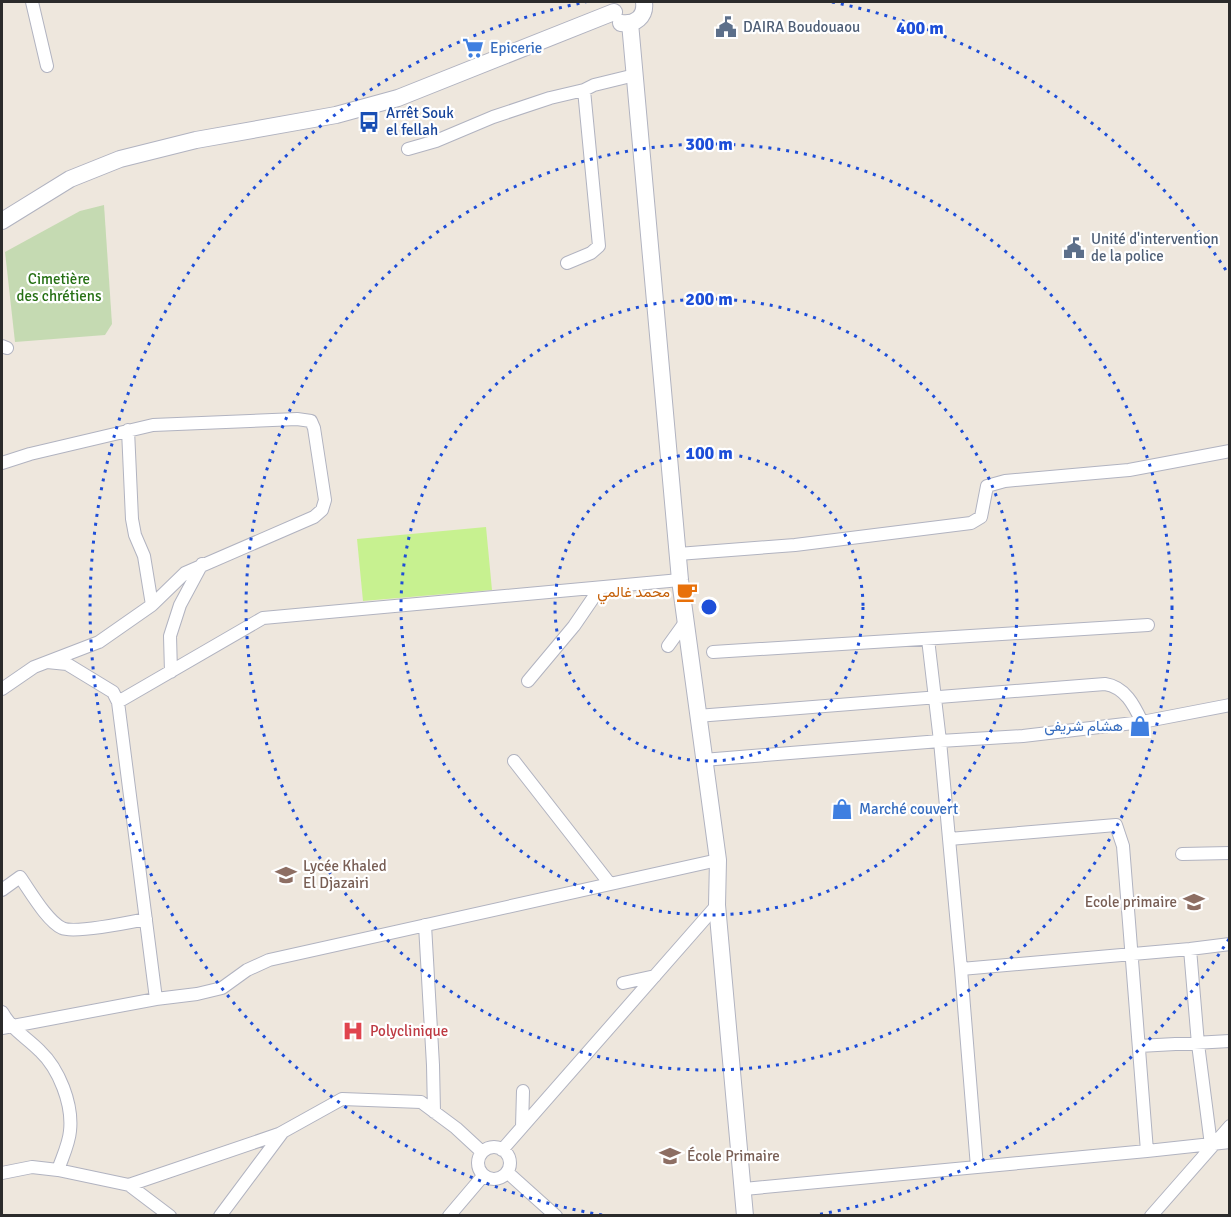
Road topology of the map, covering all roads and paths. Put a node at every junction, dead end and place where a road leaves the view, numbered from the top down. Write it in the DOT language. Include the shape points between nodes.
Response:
graph roads {
  1 [pos="32,2"];
  2 [pos="644,2"];
  3 [pos="612,7"];
  4 [pos="630,23"];
  5 [pos="47,66"];
  6 [pos="635,75"];
  7 [pos="584,90"];
  8 [pos="408,149"];
  9 [pos="2,221"];
  10 [pos="567,263"];
  11 [pos="129,430"];
  12 [pos="1230,450"];
  13 [pos="2,463"];
  14 [pos="678,554"];
  15 [pos="202,564"];
  16 [pos="680,580"];
  17 [pos="600,588"];
  18 [pos="152,605"];
  19 [pos="686,621"];
  20 [pos="1148,625"];
  21 [pos="928,639"];
  22 [pos="669,646"];
  23 [pos="713,652"];
  24 [pos="47,663"];
  25 [pos="171,672"];
  26 [pos="528,681"];
  27 [pos="2,689"];
  28 [pos="120,697"];
  29 [pos="934,697"];
  30 [pos="1230,705"];
  31 [pos="698,716"];
  32 [pos="1142,723"];
  33 [pos="940,741"];
  34 [pos="703,760"];
  35 [pos="514,761"];
  36 [pos="949,839"];
  37 [pos="1230,853"];
  38 [pos="1182,854"];
  39 [pos="718,860"];
  40 [pos="610,884"];
  41 [pos="2,890"];
  42 [pos="717,905"];
  43 [pos="146,919"];
  44 [pos="425,925"];
  45 [pos="1230,944"];
  46 [pos="1190,949"];
  47 [pos="1132,954"];
  48 [pos="961,969"];
  49 [pos="655,976"];
  50 [pos="623,983"];
  51 [pos="156,999"];
  52 [pos="2,1012"];
  53 [pos="6,1027"];
  54 [pos="1230,1041"];
  55 [pos="1198,1044"];
  56 [pos="1139,1046"];
  57 [pos="523,1091"];
  58 [pos="434,1112"];
  59 [pos="522,1126"];
  60 [pos="1230,1126"];
  61 [pos="283,1132"];
  62 [pos="1230,1142"];
  63 [pos="1211,1145"];
  64 [pos="502,1150"];
  65 [pos="1147,1151"];
  66 [pos="482,1152"];
  67 [pos="977,1167"];
  68 [pos="58,1170"];
  69 [pos="507,1172"];
  70 [pos="2,1173"];
  71 [pos="483,1176"];
  72 [pos="129,1185"];
  73 [pos="744,1189"];
  74 [pos="170,1215"];
  75 [pos="220,1215"];
  76 [pos="449,1215"];
  77 [pos="556,1215"];
  78 [pos="746,1215"];
  79 [pos="1151,1215"];
  1 -- 5 [label="street"];
  2 -- 4 [label="main road" via="640,18"];
  3 -- 4 [label="main road" via="614,19"];
  3 -- 9 [label="main road" via="398,98 336,115 196,140 120,159 70,178"];
  4 -- 6 [label="main road"];
  6 -- 7 [label="street"];
  6 -- 14 [label="main road"];
  7 -- 8 [label="street" via="492,117"];
  7 -- 10 [label="street" via="599,246"];
  11 -- 13 [label="street"];
  11 -- 15 [label="street" via="153,425 311,421 325,500 322,510 314,517"];
  11 -- 18 [label="street" via="132,519 144,556"];
  12 -- 14 [label="street" via="1129,470 987,486 981,517 971,523 795,545"];
  14 -- 16 [label="main road"];
  15 -- 18 [label="street" via="185,573"];
  15 -- 25 [label="street" via="180,605 170,636"];
  16 -- 17 [label="street"];
  16 -- 19 [label="main road"];
  17 -- 25 [label="street" via="263,618"];
  17 -- 26 [label="street"];
  18 -- 24 [label="street" via="99,642"];
  19 -- 22 [label="street"];
  19 -- 31 [label="main road"];
  20 -- 21 [label="street"];
  21 -- 23 [label="street"];
  21 -- 29 [label="street"];
  24 -- 27 [label="street" via="34,667"];
  24 -- 28 [label="street" via="67,664"];
  25 -- 28 [label="street"];
  28 -- 43 [label="street"];
  29 -- 31 [label="street"];
  29 -- 32 [label="street" via="1105,684 1116,686 1126,696"];
  29 -- 33 [label="street"];
  30 -- 32 [label="street"];
  31 -- 34 [label="main road"];
  32 -- 33 [label="street"];
  33 -- 34 [label="street"];
  33 -- 36 [label="street"];
  34 -- 39 [label="main road"];
  35 -- 40 [label="street"];
  36 -- 47 [label="street" via="1116,825 1123,846"];
  36 -- 48 [label="street"];
  37 -- 38 [label="street"];
  39 -- 40 [label="street"];
  39 -- 42 [label="main road"];
  40 -- 44 [label="street"];
  41 -- 43 [label="street" via="20,878 63,929"];
  42 -- 49 [label="street"];
  42 -- 73 [label="main road"];
  43 -- 51 [label="street"];
  44 -- 51 [label="street" via="269,960 222,988"];
  44 -- 58 [label="street"];
  45 -- 46 [label="street"];
  46 -- 47 [label="street"];
  46 -- 55 [label="street"];
  47 -- 48 [label="street"];
  47 -- 56 [label="street"];
  48 -- 67 [label="street"];
  49 -- 50 [label="street"];
  49 -- 59 [label="street"];
  51 -- 53 [label="street"];
  52 -- 53 [label="street"];
  53 -- 68 [label="street" via="41,1052 54,1069 71,1110 70,1132"];
  54 -- 55 [label="street"];
  55 -- 56 [label="street"];
  55 -- 63 [label="street"];
  56 -- 65 [label="street"];
  57 -- 59 [label="street"];
  58 -- 61 [label="street" via="421,1102 342,1099"];
  58 -- 66 [label="street"];
  59 -- 64 [label="street"];
  60 -- 63 [label="street"];
  61 -- 72 [label="street"];
  61 -- 75 [label="street"];
  62 -- 63 [label="street"];
  63 -- 65 [label="street"];
  63 -- 79 [label="street"];
  64 -- 66 [label="street" via="492,1147"];
  64 -- 69 [label="street" via="509,1157"];
  65 -- 67 [label="street"];
  66 -- 71 [label="street" via="477,1161"];
  67 -- 73 [label="street"];
  68 -- 70 [label="street" via="32,1167"];
  68 -- 72 [label="street"];
  69 -- 71 [label="street" via="499,1179"];
  69 -- 77 [label="street"];
  71 -- 76 [label="street"];
  72 -- 74 [label="street"];
  73 -- 78 [label="main road"];
}
